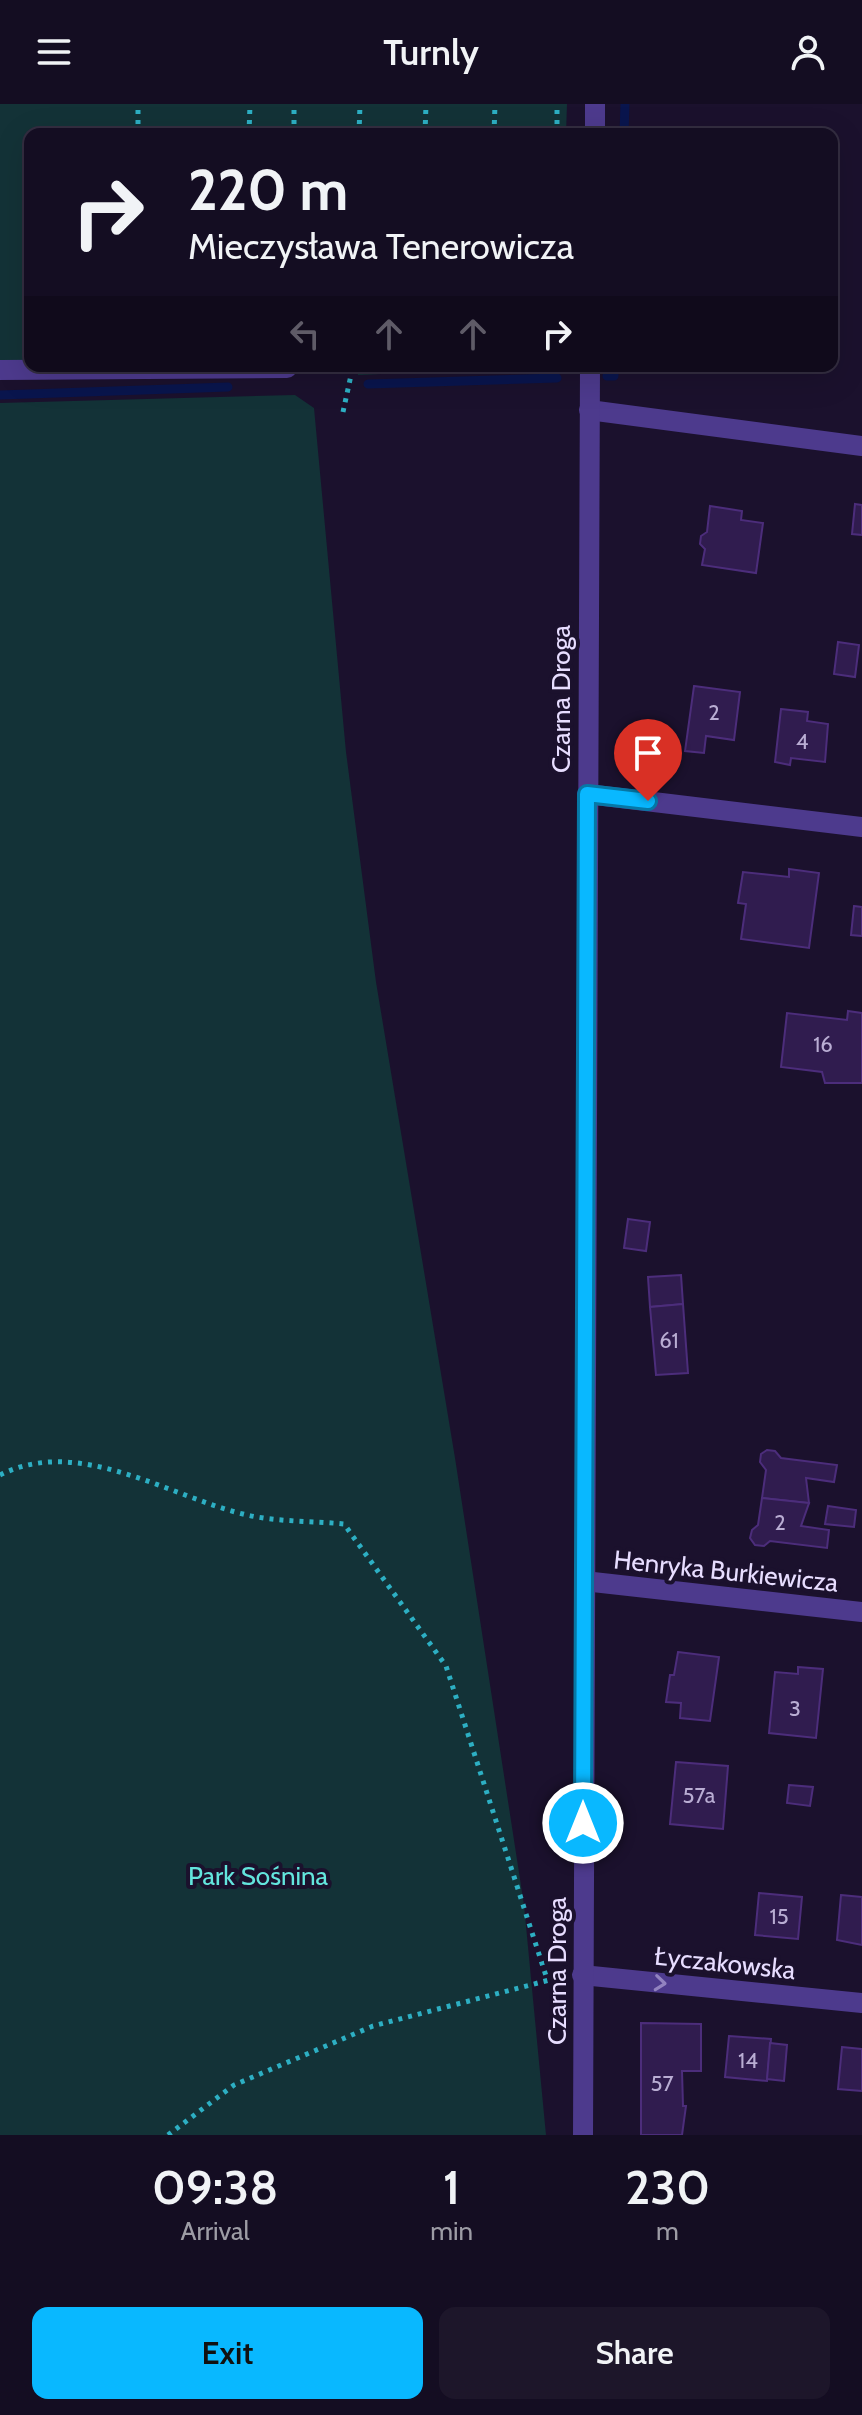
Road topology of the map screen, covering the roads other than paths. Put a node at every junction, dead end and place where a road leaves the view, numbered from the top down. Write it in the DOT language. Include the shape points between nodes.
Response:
graph roads {
  1 [pos="595,104"];
  2 [pos="595,128"];
  3 [pos="0,370"];
  4 [pos="24,370"];
  5 [pos="590,372"];
  6 [pos="589,410"];
  7 [pos="862,446"];
  8 [pos="587,794"];
  9 [pos="862,827"];
  10 [pos="584,1581"];
  11 [pos="862,1612"];
  12 [pos="582,1975"];
  13 [pos="862,2003"];
  14 [pos="583,2135"];
  1 -- 2 [label="street"];
  3 -- 4 [label="street"];
  5 -- 6 [label="street, Czarna Droga"];
  6 -- 7 [label="street"];
  6 -- 8 [label="street, Czarna Droga"];
  8 -- 9 [label="street"];
  8 -- 10 [label="street, Czarna Droga"];
  10 -- 11 [label="street, Henryka Burkiewicza"];
  10 -- 12 [label="street, Czarna Droga"];
  12 -- 13 [label="street, Łyczakowska, one-way"];
  12 -- 14 [label="street, Czarna Droga"];
}
